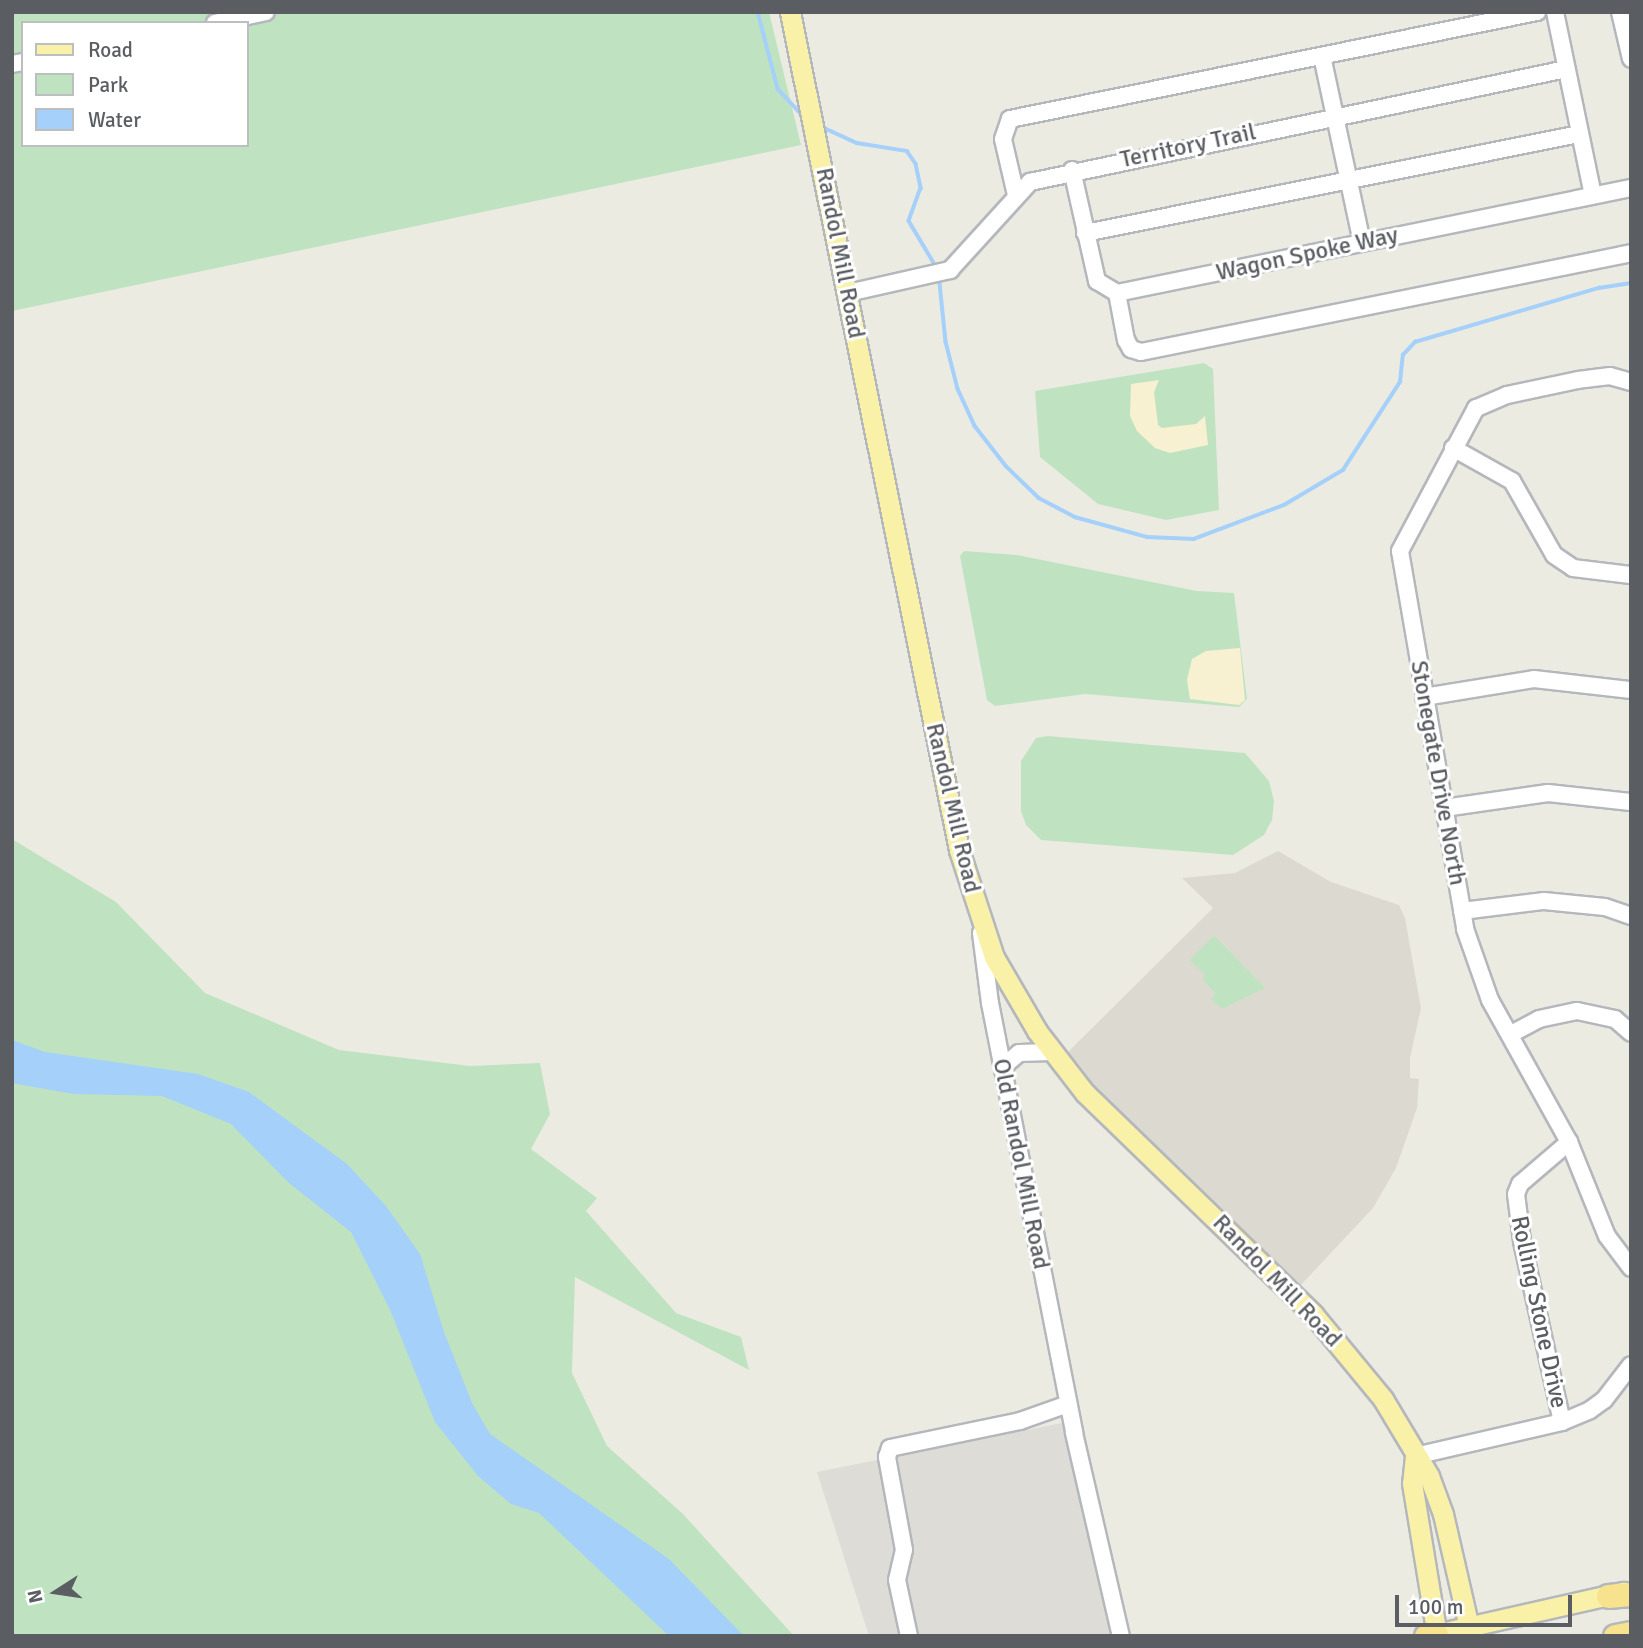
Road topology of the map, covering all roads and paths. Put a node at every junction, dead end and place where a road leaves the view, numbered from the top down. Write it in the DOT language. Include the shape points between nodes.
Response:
graph roads {
  1 [pos="266,12"];
  2 [pos="790,12"];
  3 [pos="1537,12"];
  4 [pos="1555,12"];
  5 [pos="1620,12"];
  6 [pos="224,21"];
  7 [pos="1322,56"];
  8 [pos="1631,59"];
  9 [pos="1566,69"];
  10 [pos="1334,116"];
  11 [pos="1579,134"];
  12 [pos="1072,170"];
  13 [pos="1348,181"];
  14 [pos="1631,188"];
  15 [pos="1016,195"];
  16 [pos="1593,195"];
  17 [pos="1085,233"];
  18 [pos="1362,242"];
  19 [pos="1631,253"];
  20 [pos="848,293"];
  21 [pos="1117,293"];
  22 [pos="1626,380"];
  23 [pos="1453,448"];
  24 [pos="1631,575"];
  25 [pos="1631,691"];
  26 [pos="1424,697"];
  27 [pos="1631,802"];
  28 [pos="1444,808"];
  29 [pos="1462,911"];
  30 [pos="1631,916"];
  31 [pos="981,924"];
  32 [pos="1511,1034"];
  33 [pos="1631,1034"];
  34 [pos="1051,1052"];
  35 [pos="1004,1076"];
  36 [pos="1569,1142"];
  37 [pos="1631,1268"];
  38 [pos="1631,1365"];
  39 [pos="1068,1404"];
  40 [pos="1562,1422"];
  41 [pos="1415,1457"];
  42 [pos="1623,1593"];
  43 [pos="1470,1631"];
  44 [pos="1631,1633"];
  45 [pos="1433,1635"];
  46 [pos="909,1636"];
  47 [pos="1121,1636"];
  48 [pos="1615,1636"];
  1 -- 6 [label="street"];
  2 -- 20 [label="main road, Randol Mill Road"];
  3 -- 7 [label="street"];
  4 -- 9 [label="street"];
  5 -- 8 [label="street"];
  7 -- 10 [label="street"];
  7 -- 15 [label="street" via="1010,119 1003,139"];
  9 -- 10 [label="street, Territory Trail"];
  9 -- 11 [label="street"];
  10 -- 12 [label="street, Territory Trail"];
  10 -- 13 [label="street"];
  11 -- 13 [label="street"];
  11 -- 16 [label="street"];
  12 -- 15 [label="street, Territory Trail" via="1030,181"];
  12 -- 17 [label="street"];
  13 -- 17 [label="street"];
  13 -- 18 [label="street"];
  14 -- 16 [label="street, Wagon Spoke Way"];
  15 -- 20 [label="street, Territory Trail" via="950,270"];
  16 -- 18 [label="street, Wagon Spoke Way"];
  17 -- 21 [label="street" via="1097,281"];
  18 -- 21 [label="street, Wagon Spoke Way"];
  19 -- 21 [label="street" via="1141,352 1131,349 1126,340"];
  20 -- 31 [label="main road, Randol Mill Road" via="959,850"];
  22 -- 23 [label="street, Stonegate Drive North" via="1578,380 1490,400 1476,408"];
  23 -- 24 [label="street" via="1512,481 1554,555 1573,568"];
  23 -- 26 [label="street, Stonegate Drive North" via="1400,551"];
  25 -- 26 [label="street" via="1534,679"];
  26 -- 28 [label="street, Stonegate Drive North"];
  27 -- 28 [label="street" via="1548,793"];
  28 -- 29 [label="street, Stonegate Drive North"];
  29 -- 30 [label="street" via="1544,901 1605,907"];
  29 -- 32 [label="street, Stonegate Drive North" via="1481,979"];
  31 -- 34 [label="main road, Randol Mill Road" via="1000,968"];
  31 -- 35 [label="street, Old Randol Mill Road"];
  32 -- 33 [label="street" via="1539,1019 1577,1011 1615,1019"];
  32 -- 36 [label="street, Stonegate Drive North"];
  34 -- 35 [label="street" via="1019,1053 1006,1064"];
  34 -- 41 [label="main road, Randol Mill Road" via="1085,1093 1339,1343 1382,1399"];
  35 -- 39 [label="street, Old Randol Mill Road"];
  36 -- 37 [label="street, Stonegate Drive North" via="1607,1236"];
  36 -- 40 [label="street, Rolling Stone Drive" via="1520,1184 1516,1194"];
  38 -- 40 [label="street" via="1604,1401"];
  39 -- 46 [label="street" via="1020,1421 890,1448 887,1457 904,1550 898,1580"];
  39 -- 47 [label="street, Old Randol Mill Road"];
  40 -- 41 [label="street"];
  41 -- 43 [label="main road, Randol Mill Road" via="1429,1476 1443,1514"];
  41 -- 45 [label="main road" via="1412,1483"];
  42 -- 43 [label="main road"];
  43 -- 45 [label="main road"];
  44 -- 48 [label="highway"];
}
